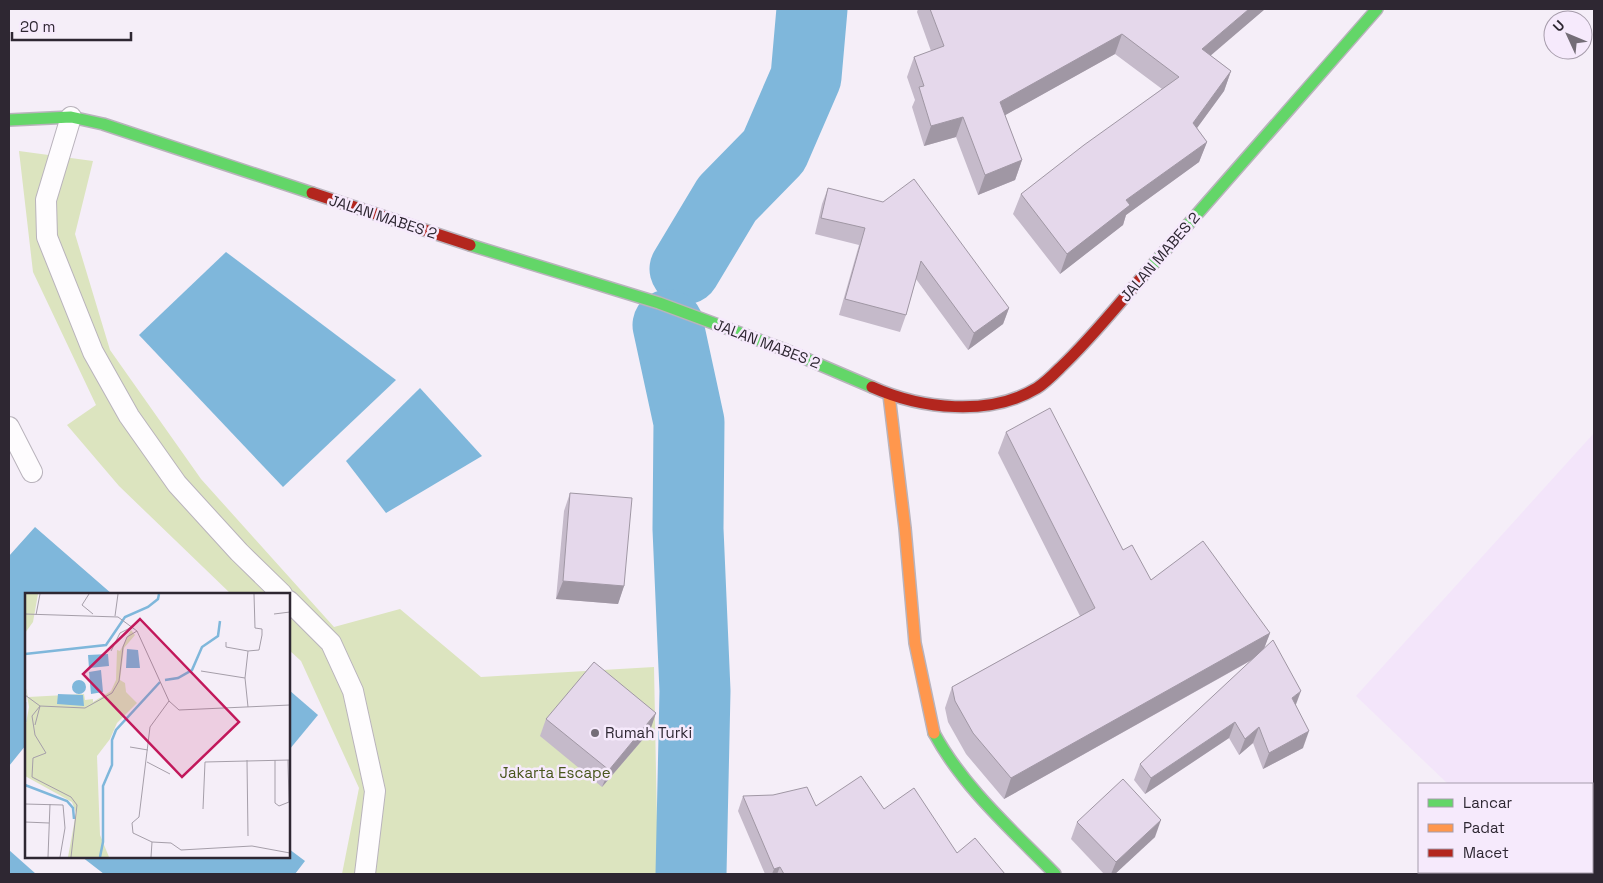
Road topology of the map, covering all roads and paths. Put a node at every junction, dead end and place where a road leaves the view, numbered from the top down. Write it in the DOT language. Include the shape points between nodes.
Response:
graph roads {
  1 [pos="1377,9"];
  2 [pos="71,117"];
  3 [pos="9,120"];
  4 [pos="889,394"];
  5 [pos="9,427"];
  6 [pos="32,472"];
  7 [pos="281,593"];
  8 [pos="290,602"];
  9 [pos="365,874"];
  10 [pos="1055,874"];
  1 -- 4 [label="street, JALAN MABES 2" via="1075,354 1038,388 1003,404 950,407"];
  2 -- 3 [label="street, JALAN MABES 2"];
  2 -- 4 [label="street, JALAN MABES 2" via="103,124 442,236 659,303 783,349"];
  2 -- 7 [label="lane" via="46,200 48,237 93,352 129,416 178,484"];
  4 -- 10 [label="street" via="915,643 934,734 949,759 997,815"];
  5 -- 6 [label="lane"];
  8 -- 9 [label="lane" via="331,643 353,691 375,791"];
}
